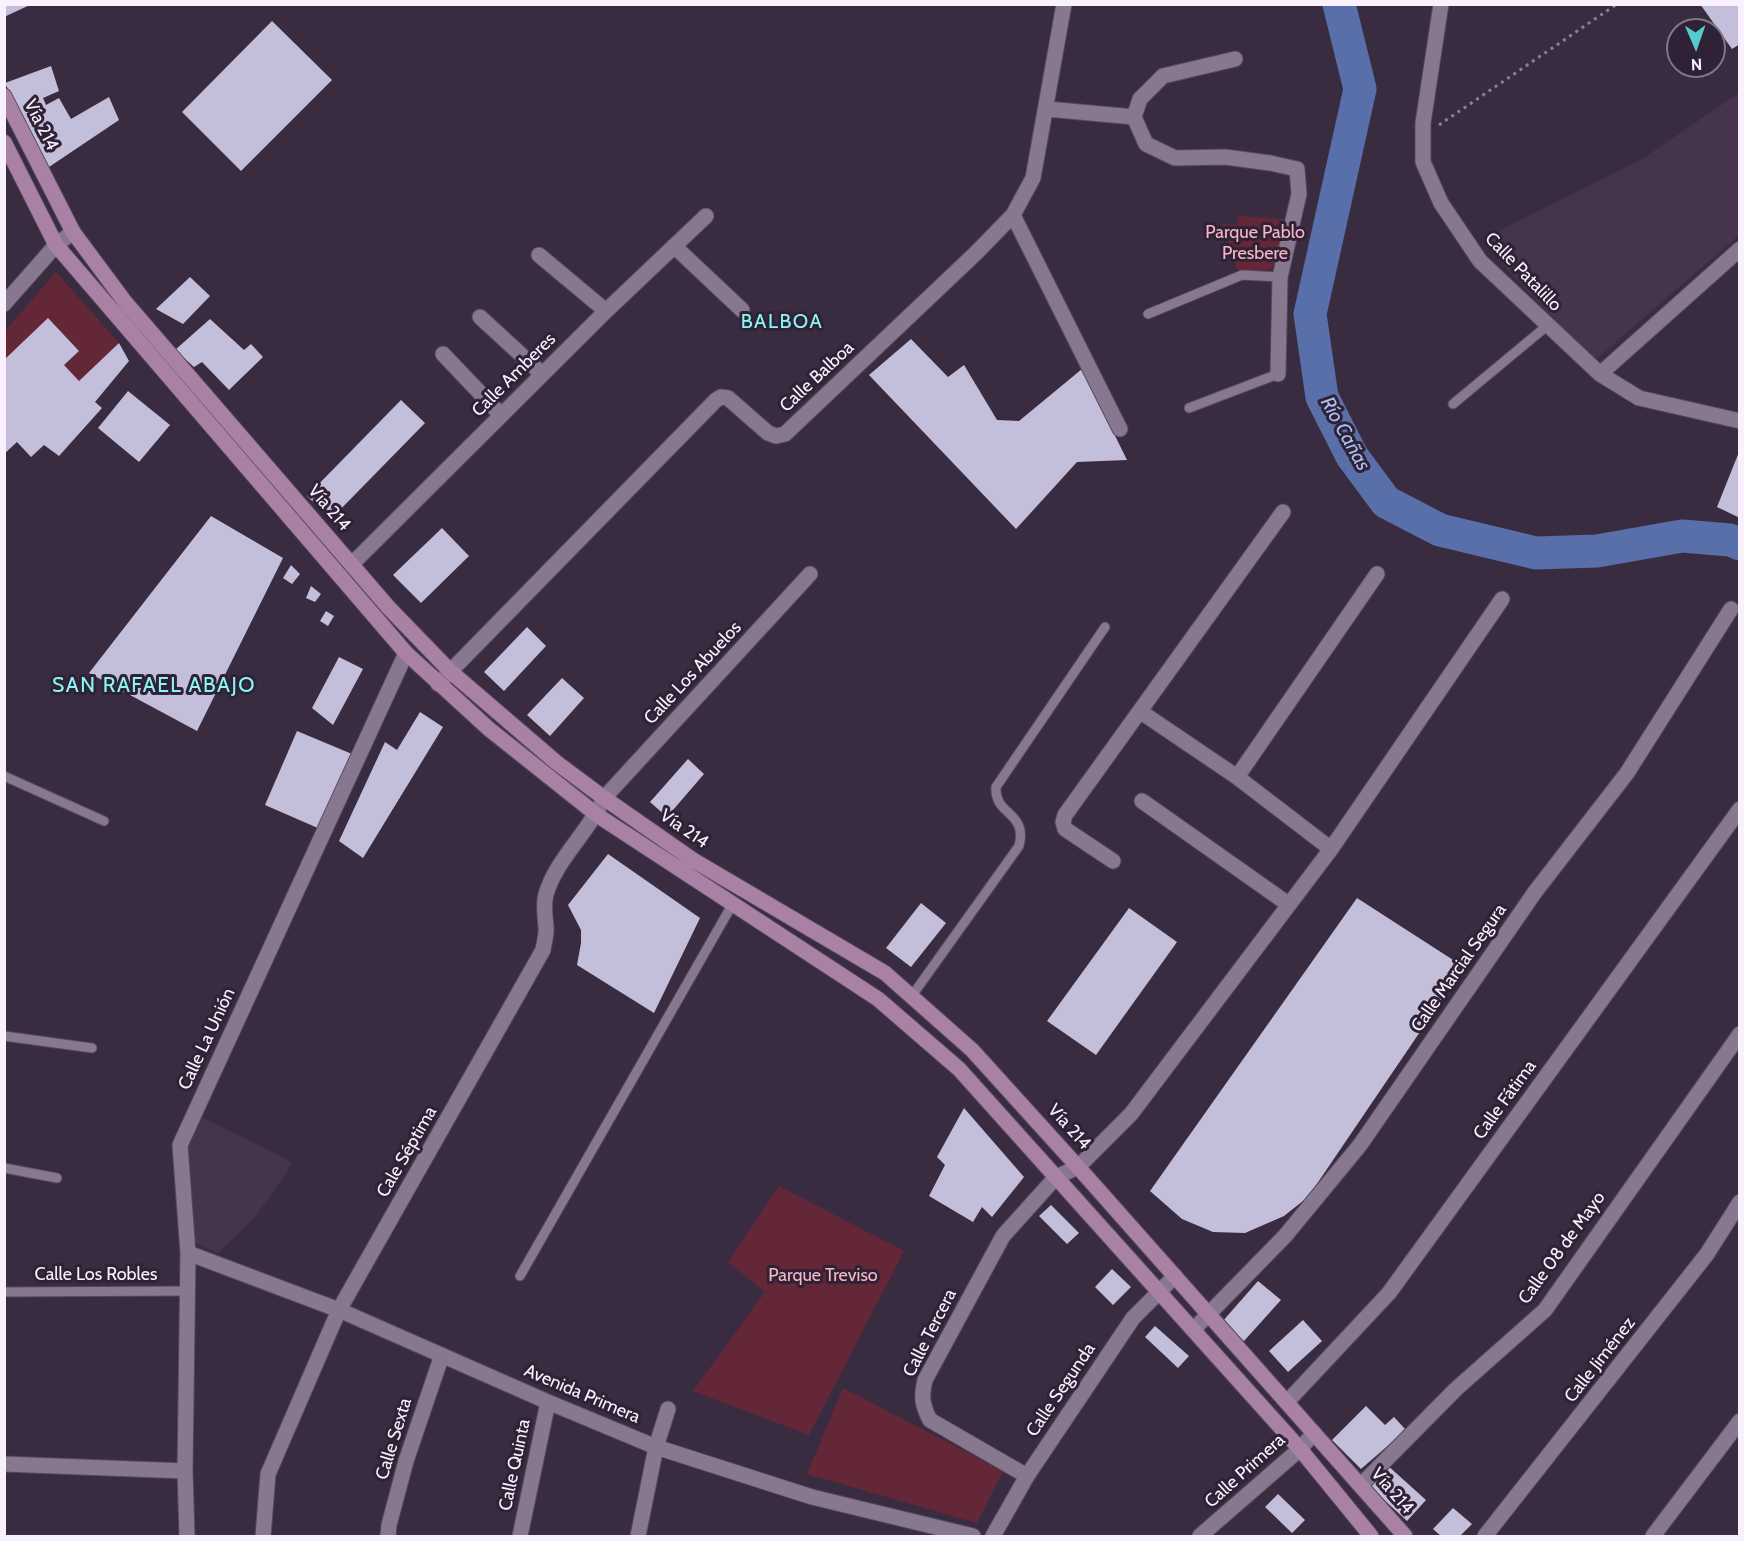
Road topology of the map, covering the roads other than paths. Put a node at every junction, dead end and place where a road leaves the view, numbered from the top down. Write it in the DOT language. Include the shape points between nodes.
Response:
graph roads {
  1 [pos="1064,4"];
  2 [pos="1441,4"];
  3 [pos="1235,59"];
  4 [pos="4,96"];
  5 [pos="1047,109"];
  6 [pos="1134,117"];
  7 [pos="4,142"];
  8 [pos="1013,215"];
  9 [pos="706,216"];
  10 [pos="73,232"];
  11 [pos="56,245"];
  12 [pos="674,246"];
  13 [pos="1740,249"];
  14 [pos="538,255"];
  15 [pos="1280,277"];
  16 [pos="4,304"];
  17 [pos="742,310"];
  18 [pos="606,311"];
  19 [pos="1148,314"];
  20 [pos="480,317"];
  21 [pos="1548,325"];
  22 [pos="443,354"];
  23 [pos="542,374"];
  24 [pos="1278,374"];
  25 [pos="1600,374"];
  26 [pos="1453,404"];
  27 [pos="1189,408"];
  28 [pos="501,415"];
  29 [pos="1740,421"];
  30 [pos="1120,429"];
  31 [pos="1283,512"];
  32 [pos="352,564"];
  33 [pos="810,574"];
  34 [pos="1377,574"];
  35 [pos="1502,598"];
  36 [pos="1731,609"];
  37 [pos="1105,627"];
  38 [pos="406,653"];
  39 [pos="451,672"];
  40 [pos="438,684"];
  41 [pos="1141,712"];
  42 [pos="4,776"];
  43 [pos="1237,777"];
  44 [pos="604,798"];
  45 [pos="1142,801"];
  46 [pos="1740,809"];
  47 [pos="597,815"];
  48 [pos="104,821"];
  49 [pos="1331,849"];
  50 [pos="1113,861"];
  51 [pos="1288,904"];
  52 [pos="732,905"];
  53 [pos="911,997"];
  54 [pos="1740,1034"];
  55 [pos="4,1036"];
  56 [pos="92,1048"];
  57 [pos="1078,1167"];
  58 [pos="4,1168"];
  59 [pos="1056,1177"];
  60 [pos="57,1178"];
  61 [pos="1740,1202"];
  62 [pos="188,1252"];
  63 [pos="520,1276"];
  64 [pos="1175,1276"];
  65 [pos="187,1291"];
  66 [pos="4,1292"];
  67 [pos="1158,1292"];
  68 [pos="339,1310"];
  69 [pos="1209,1314"];
  70 [pos="1194,1329"];
  71 [pos="442,1355"];
  72 [pos="548,1402"];
  73 [pos="1287,1402"];
  74 [pos="668,1409"];
  75 [pos="1740,1422"];
  76 [pos="1314,1433"];
  77 [pos="657,1447"];
  78 [pos="1300,1449"];
  79 [pos="4,1464"];
  80 [pos="185,1471"];
  81 [pos="1027,1476"];
  82 [pos="1361,1485"];
  83 [pos="187,1536"];
  84 [pos="263,1536"];
  85 [pos="388,1536"];
  86 [pos="520,1536"];
  87 [pos="638,1536"];
  88 [pos="973,1536"];
  89 [pos="993,1536"];
  90 [pos="1200,1536"];
  91 [pos="1371,1536"];
  92 [pos="1405,1536"];
  93 [pos="1485,1536"];
  94 [pos="1653,1536"];
  1 -- 5 [label="street, Calle Balboa"];
  2 -- 21 [label="street, Calle Patalillo" via="1423,123 1423,162 1441,203 1480,261"];
  3 -- 6 [label="street" via="1163,76 1140,99"];
  4 -- 10 [label="main road, Vía 214"];
  5 -- 6 [label="street"];
  5 -- 8 [label="street, Calle Balboa" via="1033,177"];
  6 -- 15 [label="street" via="1146,144 1175,158 1225,157 1297,169 1299,194"];
  7 -- 11 [label="main road, Vía 214"];
  8 -- 30 [label="street"];
  8 -- 39 [label="street, Calle Balboa" via="785,434 768,433 728,398 716,400"];
  9 -- 12 [label="street, Calle Amberes"];
  10 -- 11 [label="street"];
  10 -- 32 [label="main road, Vía 214" via="125,302"];
  11 -- 16 [label="street"];
  11 -- 38 [label="main road, Vía 214"];
  12 -- 17 [label="street"];
  12 -- 18 [label="street, Calle Amberes"];
  13 -- 25 [label="street"];
  14 -- 18 [label="street"];
  15 -- 19 [label="lane" via="1242,275"];
  15 -- 24 [label="street"];
  18 -- 23 [label="street, Calle Amberes"];
  20 -- 23 [label="street"];
  21 -- 25 [label="street, Calle Patalillo"];
  21 -- 26 [label="lane"];
  22 -- 28 [label="street"];
  23 -- 28 [label="street, Calle Amberes"];
  24 -- 27 [label="lane"];
  25 -- 29 [label="street, Calle Patalillo" via="1639,398"];
  28 -- 32 [label="street, Calle Amberes"];
  31 -- 41 [label="street"];
  32 -- 39 [label="main road, Vía 214"];
  33 -- 44 [label="street, Calle Los Abuelos"];
  34 -- 43 [label="street"];
  35 -- 49 [label="street"];
  36 -- 69 [label="street, Calle Marcial Segura" via="1627,773 1535,892 1360,1145 1285,1236"];
  37 -- 53 [label="lane" via="996,787 998,804 1019,824 1019,846"];
  38 -- 40 [label="main road, Vía 214"];
  38 -- 62 [label="street, Calle La Unión" via="180,1145"];
  39 -- 40 [label="street, Calle Balboa"];
  39 -- 44 [label="main road, Vía 214"];
  40 -- 47 [label="main road, Vía 214"];
  41 -- 43 [label="street"];
  41 -- 50 [label="street" via="1063,822 1065,829"];
  42 -- 48 [label="lane"];
  43 -- 49 [label="street"];
  44 -- 47 [label="street, Cale Séptima"];
  44 -- 53 [label="main road, Vía 214" via="693,860 885,973"];
  45 -- 51 [label="street"];
  46 -- 73 [label="street, Calle Fátima" via="1389,1293"];
  47 -- 52 [label="main road, Vía 214"];
  47 -- 68 [label="street, Cale Séptima" via="554,876 546,896 543,950"];
  49 -- 51 [label="street"];
  51 -- 57 [label="street" via="1131,1114"];
  52 -- 59 [label="main road, Vía 214" via="878,999 959,1069"];
  52 -- 63 [label="lane"];
  53 -- 57 [label="main road, Vía 214" via="972,1050"];
  54 -- 82 [label="street, Calle 08 de Mayo" via="1545,1310 1456,1389"];
  55 -- 56 [label="lane"];
  57 -- 59 [label="street"];
  57 -- 64 [label="main road, Vía 214"];
  58 -- 60 [label="lane"];
  59 -- 67 [label="main road, Vía 214"];
  59 -- 81 [label="street, Calle Tercera" via="1003,1236 925,1380 921,1395 930,1420"];
  61 -- 93 [label="street, Calle Jiménez" via="1707,1254"];
  62 -- 65 [label="street, Calle La Unión"];
  62 -- 68 [label="street, Avenida Primera"];
  64 -- 67 [label="street, Calle Segunda"];
  64 -- 69 [label="main road, Vía 214"];
  65 -- 66 [label="lane, Calle Los Robles"];
  65 -- 80 [label="street, Calle La Unión"];
  67 -- 70 [label="main road, Vía 214"];
  67 -- 81 [label="street, Calle Segunda" via="1133,1318"];
  68 -- 71 [label="street, Avenida Primera"];
  68 -- 84 [label="street, Cale Séptima" via="268,1474"];
  69 -- 70 [label="street, Calle Marcial Segura"];
  69 -- 73 [label="main road, Vía 214"];
  70 -- 78 [label="main road, Vía 214"];
  71 -- 72 [label="street, Avenida Primera"];
  71 -- 85 [label="street, Calle Sexta" via="406,1461"];
  72 -- 77 [label="street, Avenida Primera"];
  72 -- 86 [label="street, Calle Quinta"];
  73 -- 76 [label="main road, Vía 214"];
  74 -- 77 [label="street"];
  75 -- 94 [label="street"];
  76 -- 78 [label="street, Calle Primera"];
  76 -- 82 [label="main road, Vía 214"];
  77 -- 87 [label="street"];
  77 -- 88 [label="street, Avenida Primera" via="812,1497"];
  78 -- 90 [label="street, Calle Primera"];
  78 -- 91 [label="main road, Vía 214"];
  79 -- 80 [label="street"];
  80 -- 83 [label="street, Calle La Unión"];
  81 -- 89 [label="street, Calle Segunda"];
  82 -- 92 [label="main road, Vía 214"];
}
